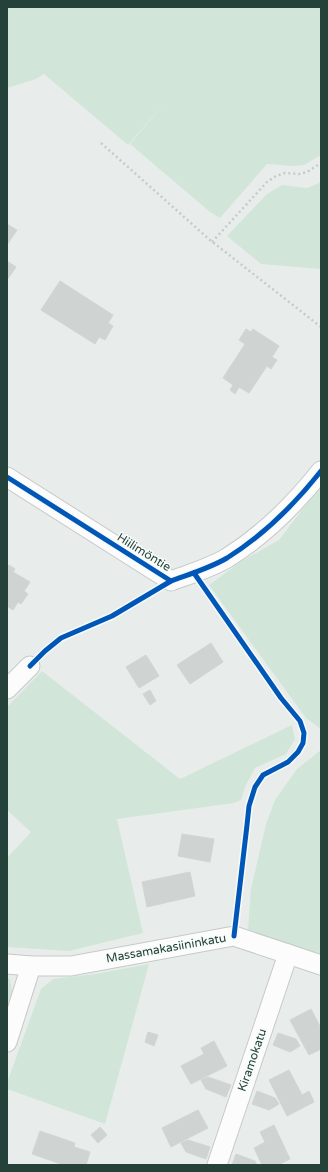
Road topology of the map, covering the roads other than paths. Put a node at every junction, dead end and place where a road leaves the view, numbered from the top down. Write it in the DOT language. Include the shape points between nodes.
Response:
graph roads {
  1 [pos="321,471"];
  2 [pos="7,477"];
  3 [pos="30,666"];
  4 [pos="7,689"];
  5 [pos="288,954"];
  6 [pos="7,964"];
  7 [pos="31,966"];
  8 [pos="321,966"];
  9 [pos="7,1042"];
  10 [pos="217,1165"];
  1 -- 2 [label="street, Hiilimöntie" via="298,500 253,540 228,558 171,581"];
  3 -- 4 [label="street"];
  5 -- 7 [label="street, Massamakasiininkatu" via="234,936 70,966"];
  5 -- 8 [label="street, Massamakasiininkatu"];
  5 -- 10 [label="street, Kiramokatu"];
  6 -- 7 [label="street, Massamakasiininkatu"];
  7 -- 9 [label="street"];
}
